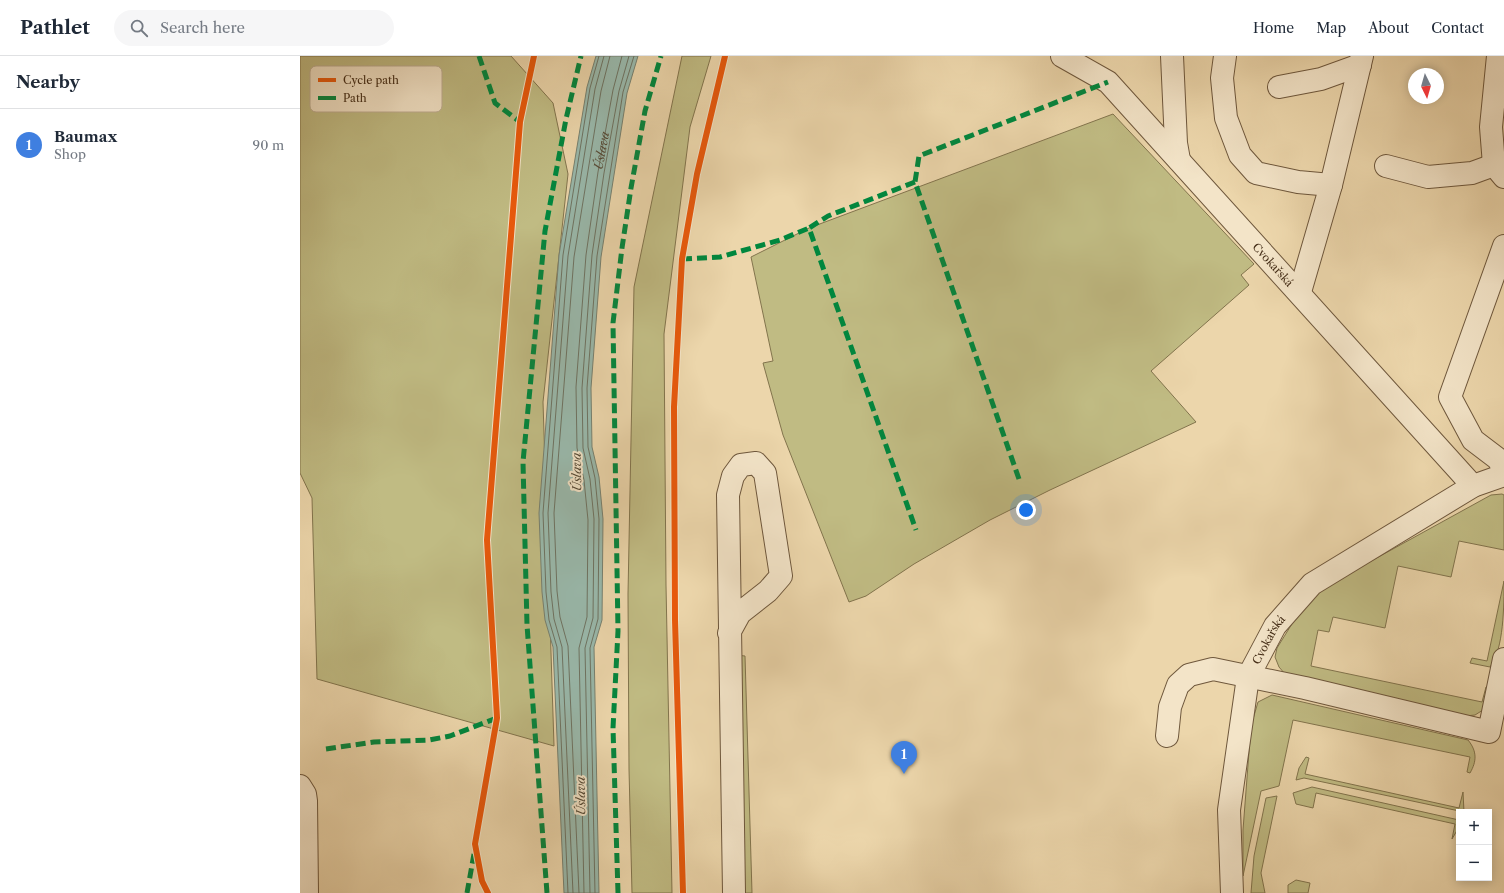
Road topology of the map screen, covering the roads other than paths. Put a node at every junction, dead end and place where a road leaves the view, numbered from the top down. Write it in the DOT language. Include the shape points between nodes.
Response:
graph roads {
  1 [pos="1062,56"];
  2 [pos="1172,56"];
  3 [pos="1225,56"];
  4 [pos="1498,56"];
  5 [pos="1361,61"];
  6 [pos="1279,87"];
  7 [pos="1179,160"];
  8 [pos="1386,166"];
  9 [pos="1499,171"];
  10 [pos="1331,185"];
  11 [pos="1504,246"];
  12 [pos="1300,292"];
  13 [pos="1504,469"];
  14 [pos="1504,475"];
  15 [pos="1473,486"];
  16 [pos="730,634"];
  17 [pos="1504,659"];
  18 [pos="1248,677"];
  19 [pos="1167,736"];
  20 [pos="300,786"];
  21 [pos="307,893"];
  22 [pos="734,893"];
  23 [pos="1232,893"];
  1 -- 7 [label="street, Cvokařská" via="1108,82"];
  2 -- 7 [label="street"];
  3 -- 10 [label="street" via="1222,78 1226,118 1240,154 1256,173 1298,182"];
  4 -- 9 [label="street" via="1491,127"];
  5 -- 6 [label="street" via="1321,79"];
  5 -- 10 [label="street"];
  7 -- 12 [label="street, Cvokařská"];
  8 -- 9 [label="street" via="1428,176"];
  10 -- 12 [label="street"];
  11 -- 13 [label="street" via="1450,397 1472,440 1498,459"];
  12 -- 15 [label="street, Cvokařská"];
  14 -- 15 [label="street, Cvokařská"];
  15 -- 18 [label="street, Cvokařská" via="1312,584 1275,626"];
  16 -- 16 [label="street" via="728,495 733,476 741,465 756,463 765,473 781,576 740,613"];
  16 -- 22 [label="street"];
  17 -- 18 [label="street" via="1489,732"];
  18 -- 19 [label="street" via="1214,669 1189,675 1178,685 1170,707"];
  18 -- 23 [label="street, Cvokařská" via="1230,810"];
  20 -- 21 [label="street" via="306,801"];
}
